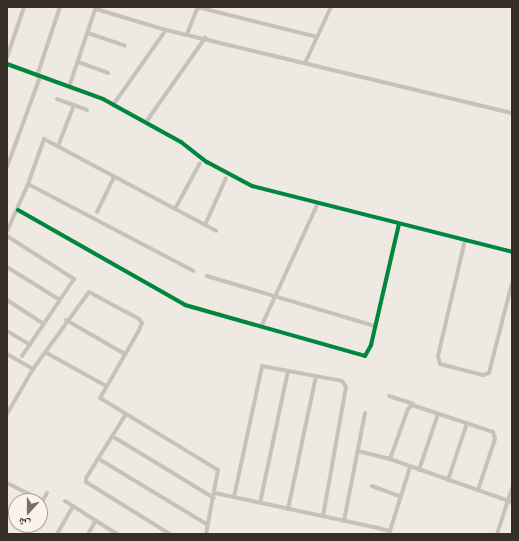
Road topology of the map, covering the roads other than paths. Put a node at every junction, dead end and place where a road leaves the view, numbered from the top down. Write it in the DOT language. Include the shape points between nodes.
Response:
graph roads {
  1 [pos="24,7"];
  2 [pos="60,7"];
  3 [pos="198,7"];
  4 [pos="324,7"];
  5 [pos="96,8"];
  6 [pos="331,8"];
  7 [pos="166,30"];
  8 [pos="88,33"];
  9 [pos="187,34"];
  10 [pos="317,37"];
  11 [pos="205,38"];
  12 [pos="125,46"];
  13 [pos="7,57"];
  14 [pos="78,62"];
  15 [pos="306,62"];
  16 [pos="7,64"];
  17 [pos="108,73"];
  18 [pos="38,76"];
  19 [pos="69,87"];
  20 [pos="58,98"];
  21 [pos="74,105"];
  22 [pos="113,105"];
  23 [pos="87,110"];
  24 [pos="512,113"];
  25 [pos="146,122"];
  26 [pos="58,146"];
  27 [pos="200,163"];
  28 [pos="7,167"];
  29 [pos="114,177"];
  30 [pos="226,178"];
  31 [pos="28,184"];
  32 [pos="318,203"];
  33 [pos="174,209"];
  34 [pos="18,210"];
  35 [pos="97,212"];
  36 [pos="399,224"];
  37 [pos="205,225"];
  38 [pos="216,230"];
  39 [pos="7,231"];
  40 [pos="7,236"];
  41 [pos="465,240"];
  42 [pos="512,252"];
  43 [pos="7,267"];
  44 [pos="194,272"];
  45 [pos="207,276"];
  46 [pos="512,284"];
  47 [pos="275,296"];
  48 [pos="7,300"];
  49 [pos="60,300"];
  50 [pos="66,320"];
  51 [pos="44,324"];
  52 [pos="375,326"];
  53 [pos="261,327"];
  54 [pos="7,331"];
  55 [pos="30,345"];
  56 [pos="45,352"];
  57 [pos="7,354"];
  58 [pos="125,354"];
  59 [pos="22,356"];
  60 [pos="33,369"];
  61 [pos="288,371"];
  62 [pos="316,376"];
  63 [pos="106,386"];
  64 [pos="389,396"];
  65 [pos="415,405"];
  66 [pos="365,413"];
  67 [pos="7,414"];
  68 [pos="126,414"];
  69 [pos="438,414"];
  70 [pos="467,423"];
  71 [pos="112,436"];
  72 [pos="358,451"];
  73 [pos="99,459"];
  74 [pos="390,459"];
  75 [pos="410,467"];
  76 [pos="419,470"];
  77 [pos="448,480"];
  78 [pos="7,483"];
  79 [pos="372,486"];
  80 [pos="512,488"];
  81 [pos="478,490"];
  82 [pos="27,493"];
  83 [pos="214,496"];
  84 [pos="400,496"];
  85 [pos="234,497"];
  86 [pos="65,501"];
  87 [pos="510,501"];
  88 [pos="260,503"];
  89 [pos="73,506"];
  90 [pos="288,509"];
  91 [pos="323,516"];
  92 [pos="96,520"];
  93 [pos="344,521"];
  94 [pos="208,526"];
  95 [pos="389,533"];
  96 [pos="57,534"];
  97 [pos="88,534"];
  98 [pos="117,534"];
  99 [pos="170,534"];
  100 [pos="206,534"];
  101 [pos="497,534"];
  1 -- 13 [label="street"];
  2 -- 18 [label="street"];
  3 -- 9 [label="street"];
  3 -- 10 [label="street"];
  4 -- 6 [label="street"];
  5 -- 7 [label="street"];
  5 -- 8 [label="street"];
  6 -- 10 [label="street"];
  7 -- 9 [label="street"];
  7 -- 22 [label="street"];
  8 -- 12 [label="street"];
  8 -- 14 [label="street"];
  9 -- 11 [label="street"];
  10 -- 15 [label="street"];
  11 -- 15 [label="street"];
  11 -- 25 [label="street"];
  14 -- 17 [label="street"];
  14 -- 19 [label="street"];
  15 -- 24 [label="street"];
  16 -- 18 [label="street"];
  18 -- 19 [label="street"];
  18 -- 28 [label="street"];
  19 -- 22 [label="street"];
  20 -- 21 [label="street"];
  21 -- 23 [label="street"];
  21 -- 26 [label="street"];
  22 -- 25 [label="street"];
  25 -- 32 [label="street" via="245,183"];
  26 -- 29 [label="street"];
  26 -- 31 [label="street" via="44,139"];
  27 -- 33 [label="street"];
  29 -- 33 [label="street"];
  29 -- 35 [label="street"];
  30 -- 37 [label="street"];
  31 -- 34 [label="street"];
  31 -- 44 [label="street"];
  32 -- 36 [label="street"];
  32 -- 47 [label="street"];
  33 -- 37 [label="street"];
  34 -- 39 [label="street"];
  34 -- 53 [label="street" via="176,300"];
  36 -- 41 [label="street"];
  36 -- 52 [label="street"];
  37 -- 38 [label="street"];
  40 -- 49 [label="street" via="73,277 74,281"];
  41 -- 42 [label="street"];
  41 -- 46 [label="street" via="438,356 440,364 483,375 489,373"];
  43 -- 49 [label="street"];
  45 -- 47 [label="street"];
  47 -- 52 [label="street"];
  47 -- 53 [label="street"];
  48 -- 51 [label="street"];
  49 -- 51 [label="street"];
  50 -- 56 [label="street"];
  50 -- 58 [label="street"];
  50 -- 58 [label="street" via="89,292 139,319 142,325"];
  51 -- 55 [label="street"];
  52 -- 53 [label="street" via="369,353 365,356"];
  54 -- 55 [label="street"];
  55 -- 59 [label="street"];
  56 -- 60 [label="street"];
  56 -- 63 [label="street"];
  57 -- 60 [label="street"];
  58 -- 63 [label="street"];
  60 -- 67 [label="street"];
  61 -- 62 [label="street"];
  61 -- 85 [label="street" via="264,365 260,368"];
  61 -- 88 [label="street"];
  62 -- 90 [label="street"];
  62 -- 91 [label="street" via="342,381 346,387"];
  63 -- 68 [label="street" via="100,396 101,400"];
  64 -- 65 [label="street"];
  65 -- 69 [label="street"];
  65 -- 74 [label="street" via="408,409"];
  66 -- 72 [label="street"];
  68 -- 71 [label="street"];
  68 -- 83 [label="street" via="218,470"];
  69 -- 70 [label="street"];
  69 -- 76 [label="street"];
  70 -- 77 [label="street"];
  70 -- 81 [label="street" via="495,435"];
  71 -- 73 [label="street"];
  71 -- 83 [label="street"];
  72 -- 74 [label="street"];
  72 -- 93 [label="street"];
  73 -- 94 [label="street"];
  73 -- 99 [label="street" via="86,478 87,484"];
  74 -- 75 [label="street"];
  75 -- 76 [label="street"];
  75 -- 84 [label="street"];
  76 -- 77 [label="street"];
  77 -- 81 [label="street"];
  78 -- 82 [label="street"];
  79 -- 84 [label="street"];
  80 -- 87 [label="street"];
  81 -- 87 [label="street"];
  83 -- 85 [label="street"];
  83 -- 94 [label="street"];
  84 -- 95 [label="street"];
  85 -- 88 [label="street"];
  86 -- 89 [label="street"];
  87 -- 101 [label="street"];
  88 -- 90 [label="street"];
  89 -- 92 [label="street"];
  89 -- 96 [label="street"];
  90 -- 91 [label="street"];
  91 -- 93 [label="street"];
  92 -- 97 [label="street"];
  92 -- 98 [label="street"];
  93 -- 95 [label="street"];
  94 -- 100 [label="street"];
}
